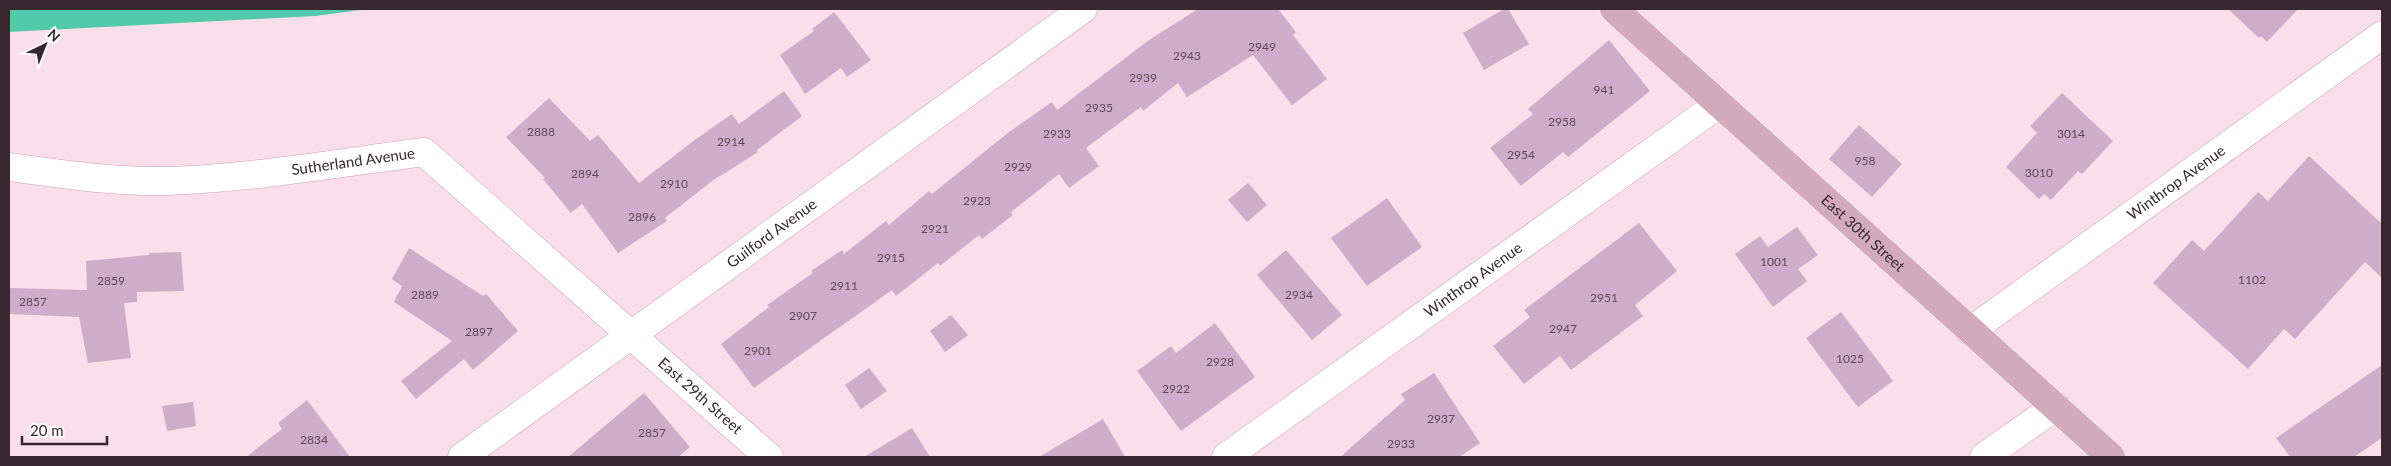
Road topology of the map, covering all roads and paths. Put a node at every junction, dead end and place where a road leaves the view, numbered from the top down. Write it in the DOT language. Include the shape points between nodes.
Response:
graph roads {
  1 [pos="1083,9"];
  2 [pos="1614,9"];
  3 [pos="2382,35"];
  4 [pos="1719,104"];
  5 [pos="9,167"];
  6 [pos="1970,331"];
  7 [pos="631,335"];
  8 [pos="2056,406"];
  9 [pos="462,457"];
  10 [pos="769,457"];
  11 [pos="1226,457"];
  12 [pos="1984,457"];
  13 [pos="2111,457"];
  1 -- 7 [label="street, Guilford Avenue"];
  2 -- 4 [label="main road, East 30th Street"];
  3 -- 6 [label="street, Winthrop Avenue"];
  4 -- 6 [label="main road, East 30th Street"];
  4 -- 11 [label="street, Winthrop Avenue"];
  5 -- 7 [label="street, Sutherland Avenue" via="87,178 167,181 248,176 424,152"];
  6 -- 8 [label="main road, East 30th Street"];
  7 -- 9 [label="street, Guilford Avenue"];
  7 -- 10 [label="street, East 29th Street"];
  8 -- 12 [label="street"];
  8 -- 13 [label="main road, East 30th Street"];
}
